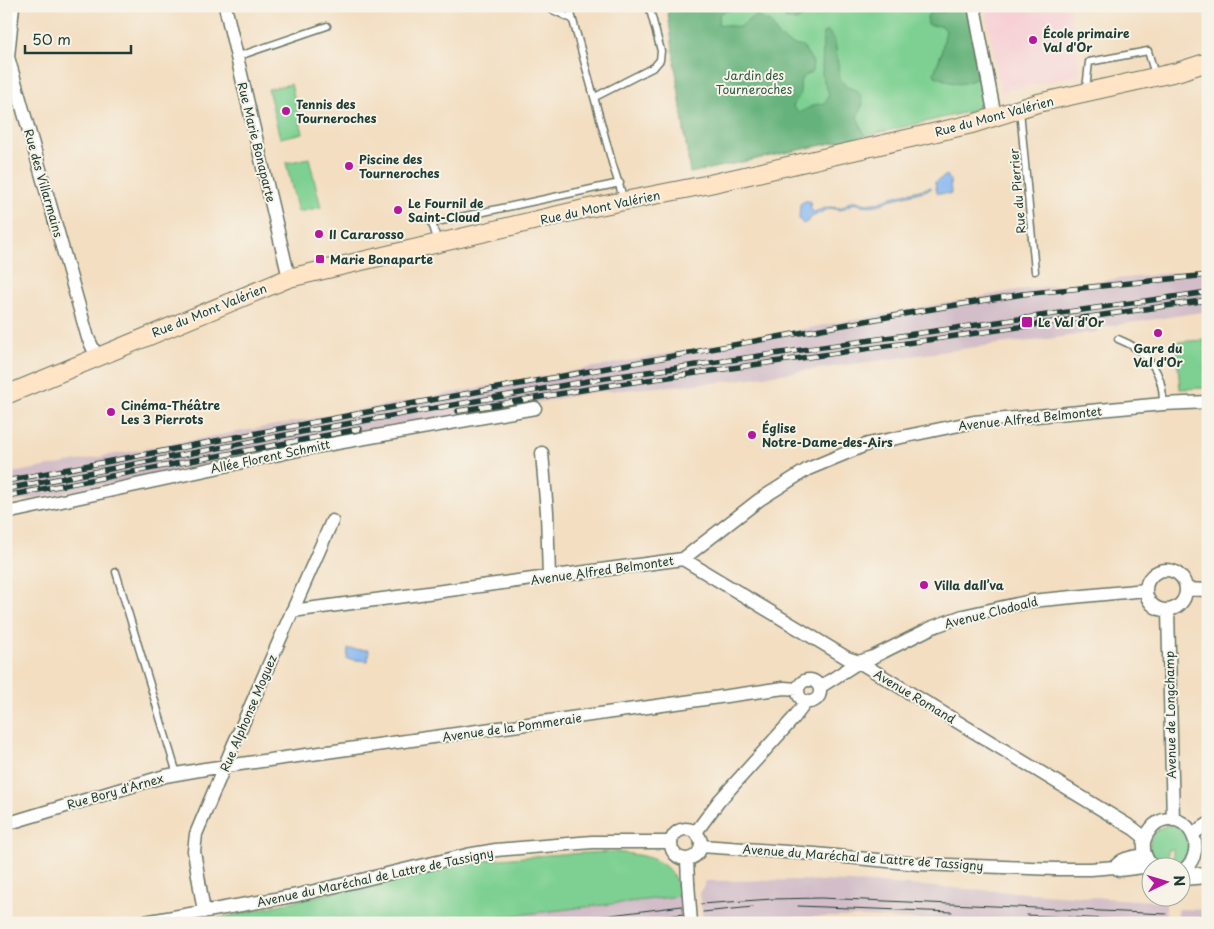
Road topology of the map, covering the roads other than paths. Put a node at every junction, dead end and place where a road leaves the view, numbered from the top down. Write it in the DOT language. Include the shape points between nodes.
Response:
graph roads {
  1 [pos="13,6"];
  2 [pos="225,6"];
  3 [pos="544,6"];
  4 [pos="569,6"];
  5 [pos="649,6"];
  6 [pos="974,6"];
  7 [pos="572,19"];
  8 [pos="327,26"];
  9 [pos="7,56"];
  10 [pos="236,57"];
  11 [pos="1208,62"];
  12 [pos="1155,76"];
  13 [pos="1086,92"];
  14 [pos="595,97"];
  15 [pos="1020,108"];
  16 [pos="995,117"];
  17 [pos="620,183"];
  18 [pos="624,201"];
  19 [pos="438,244"];
  20 [pos="1035,271"];
  21 [pos="289,278"];
  22 [pos="1118,339"];
  23 [pos="97,357"];
  24 [pos="6,395"];
  25 [pos="1208,402"];
  26 [pos="1164,404"];
  27 [pos="534,408"];
  28 [pos="542,453"];
  29 [pos="6,512"];
  30 [pos="332,521"];
  31 [pos="683,559"];
  32 [pos="116,572"];
  33 [pos="549,577"];
  34 [pos="1186,588"];
  35 [pos="1146,590"];
  36 [pos="1208,590"];
  37 [pos="1168,610"];
  38 [pos="292,612"];
  39 [pos="859,662"];
  40 [pos="820,687"];
  41 [pos="798,689"];
  42 [pos="806,702"];
  43 [pos="226,766"];
  44 [pos="177,774"];
  45 [pos="1172,820"];
  46 [pos="6,824"];
  47 [pos="1208,824"];
  48 [pos="696,832"];
  49 [pos="1194,833"];
  50 [pos="1145,838"];
  51 [pos="671,842"];
  52 [pos="701,846"];
  53 [pos="1197,848"];
  54 [pos="1145,855"];
  55 [pos="1208,857"];
  56 [pos="687,859"];
  57 [pos="1192,862"];
  58 [pos="1115,867"];
  59 [pos="1142,867"];
  60 [pos="1192,875"];
  61 [pos="1192,876"];
  62 [pos="1208,876"];
  63 [pos="1208,880"];
  64 [pos="204,912"];
  65 [pos="139,923"];
  66 [pos="691,923"];
  1 -- 9 [label="street, Rue des Villarmains"];
  2 -- 10 [label="street, Rue Marie Bonaparte"];
  3 -- 7 [label="lane"];
  4 -- 7 [label="lane"];
  5 -- 14 [label="lane" via="661,51 660,60 654,67"];
  6 -- 16 [label="street"];
  7 -- 14 [label="lane"];
  8 -- 10 [label="lane"];
  9 -- 23 [label="street, Rue des Villarmains" via="88,338"];
  10 -- 21 [label="street, Rue Marie Bonaparte"];
  11 -- 12 [label="main road, Rue du Mont Valérien"];
  12 -- 13 [label="main road, Rue du Mont Valérien"];
  12 -- 13 [label="lane" via="1148,51 1089,62"];
  13 -- 15 [label="main road, Rue du Mont Valérien"];
  14 -- 17 [label="lane"];
  15 -- 16 [label="main road, Rue du Mont Valérien"];
  15 -- 20 [label="lane, Rue du Pierrier"];
  16 -- 18 [label="main road, Rue du Mont Valérien"];
  17 -- 18 [label="lane"];
  17 -- 19 [label="lane" via="432,223"];
  18 -- 19 [label="main road, Rue du Mont Valérien"];
  19 -- 21 [label="main road, Rue du Mont Valérien"];
  21 -- 23 [label="main road, Rue du Mont Valérien"];
  22 -- 26 [label="lane" via="1132,344 1152,363 1164,389"];
  23 -- 24 [label="main road, Rue du Mont Valérien"];
  25 -- 26 [label="street, Avenue Alfred Belmontet"];
  26 -- 31 [label="street, Avenue Alfred Belmontet" via="974,422 868,444 808,469 759,500"];
  27 -- 29 [label="street, Allée Florent Schmitt" via="303,449"];
  28 -- 33 [label="street"];
  30 -- 38 [label="street, Rue Alphonse Moguez"];
  31 -- 33 [label="street, Avenue Alfred Belmontet"];
  31 -- 39 [label="street, Avenue Romand" via="847,658"];
  32 -- 44 [label="lane"];
  33 -- 38 [label="street, Avenue Alfred Belmontet"];
  34 -- 35 [label="street" via="1181,577 1167,570 1155,574"];
  34 -- 36 [label="street"];
  34 -- 37 [label="street" via="1183,601"];
  35 -- 37 [label="street" via="1154,606"];
  35 -- 39 [label="street, Avenue Clodoald" via="1031,601 971,614 933,627"];
  37 -- 45 [label="street, Avenue de Longchamp"];
  38 -- 43 [label="street, Rue Alphonse Moguez"];
  39 -- 40 [label="street, Avenue Clodoald"];
  39 -- 50 [label="street, Avenue Romand"];
  40 -- 41 [label="street" via="810,680 802,682"];
  40 -- 42 [label="street" via="818,698 814,702"];
  41 -- 42 [label="street" via="800,699"];
  41 -- 43 [label="street, Avenue de la Pommeraie" via="784,688"];
  42 -- 48 [label="street"];
  43 -- 44 [label="street, Rue Bory d'Arnex"];
  43 -- 64 [label="street, Rue Alphonse Moguez" via="196,834"];
  44 -- 46 [label="street, Rue Bory d'Arnex"];
  45 -- 49 [label="street" via="1181,822"];
  45 -- 50 [label="street" via="1156,824"];
  47 -- 49 [label="street"];
  48 -- 51 [label="street" via="688,829 678,831"];
  48 -- 52 [label="street"];
  49 -- 53 [label="street"];
  50 -- 54 [label="street"];
  51 -- 56 [label="street" via="675,854"];
  51 -- 64 [label="street, Avenue du Maréchal de Lattre de Tassigny" via="592,842 496,850 298,895"];
  52 -- 56 [label="street" via="696,855"];
  52 -- 58 [label="street, Avenue du Maréchal de Lattre de Tassigny" via="920,864 1056,869"];
  53 -- 55 [label="street"];
  53 -- 57 [label="street"];
  54 -- 58 [label="street, Avenue du Maréchal de Lattre de Tassigny" via="1124,859"];
  56 -- 66 [label="street, bridge"];
  58 -- 59 [label="street, Avenue du Maréchal de Lattre de Tassigny" via="1119,870"];
  60 -- 62 [label="street"];
  61 -- 63 [label="lane"];
  64 -- 65 [label="street, Avenue du Maréchal de Lattre de Tassigny"];
}
